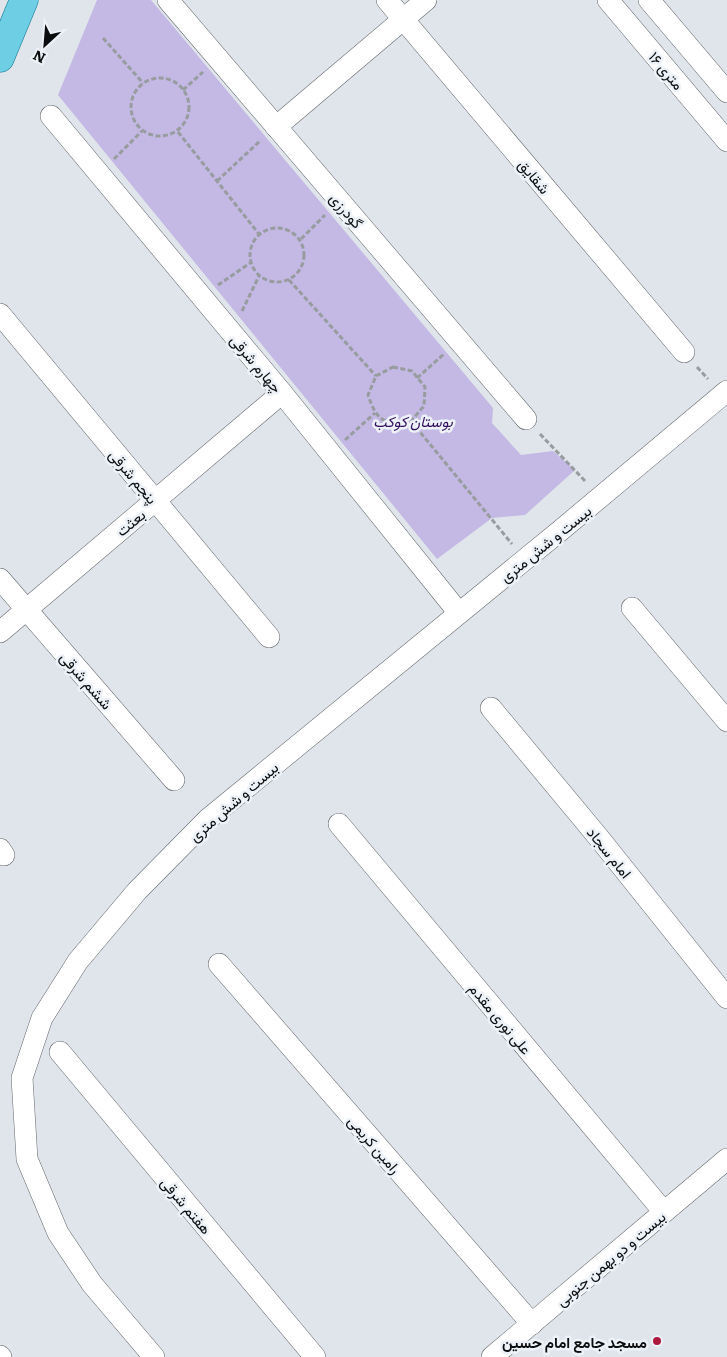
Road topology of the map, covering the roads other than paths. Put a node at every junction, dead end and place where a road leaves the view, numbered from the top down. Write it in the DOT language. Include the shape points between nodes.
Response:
graph roads {
  1 [pos="24,0"];
  2 [pos="168,0"];
  3 [pos="386,0"];
  4 [pos="426,0"];
  5 [pos="608,0"];
  6 [pos="648,0"];
  7 [pos="402,19"];
  8 [pos="0,58"];
  9 [pos="727,92"];
  10 [pos="51,116"];
  11 [pos="276,127"];
  12 [pos="727,141"];
  13 [pos="0,314"];
  14 [pos="684,352"];
  15 [pos="282,393"];
  16 [pos="724,393"];
  17 [pos="526,419"];
  18 [pos="155,501"];
  19 [pos="0,579"];
  20 [pos="632,608"];
  21 [pos="26,610"];
  22 [pos="459,613"];
  23 [pos="0,632"];
  24 [pos="269,637"];
  25 [pos="491,708"];
  26 [pos="727,721"];
  27 [pos="174,780"];
  28 [pos="339,824"];
  29 [pos="219,964"];
  30 [pos="727,998"];
  31 [pos="60,1052"];
  32 [pos="727,1159"];
  33 [pos="664,1212"];
  34 [pos="532,1324"];
  35 [pos="154,1357"];
  36 [pos="315,1357"];
  37 [pos="492,1357"];
  1 -- 8 [label="main road"];
  2 -- 11 [label="street, گودرزی"];
  3 -- 7 [label="street, شقایق"];
  4 -- 7 [label="street"];
  5 -- 12 [label="street, ۱۶ متری"];
  6 -- 9 [label="street, ۱۶ متری"];
  7 -- 11 [label="street"];
  7 -- 14 [label="street, شقایق"];
  10 -- 15 [label="street, چهارم شرقی"];
  11 -- 17 [label="street, گودرزی"];
  13 -- 18 [label="street, پنجم شرقی"];
  15 -- 18 [label="street, بعثت"];
  15 -- 22 [label="street, چهارم شرقی"];
  16 -- 22 [label="street, بیست و شش متری"];
  18 -- 21 [label="street, بعثت"];
  18 -- 24 [label="street, پنجم شرقی"];
  19 -- 21 [label="street, ششم شرقی"];
  20 -- 26 [label="street"];
  21 -- 23 [label="street, بعثت"];
  21 -- 27 [label="street, ششم شرقی"];
  22 -- 35 [label="street, بیست و شش متری" via="208,819 137,891 78,961 42,1018 22,1078 27,1159 58,1233 92,1284"];
  25 -- 30 [label="street, امام سجاد"];
  28 -- 33 [label="street, علی نوری مقدم"];
  29 -- 34 [label="street, رامین کریمی"];
  31 -- 36 [label="street, هفتم شرقی"];
  32 -- 33 [label="street, بیست و دو بهمن جنوبی"];
  33 -- 34 [label="street, بیست و دو بهمن جنوبی"];
  34 -- 37 [label="street, بیست و دو بهمن جنوبی"];
}
